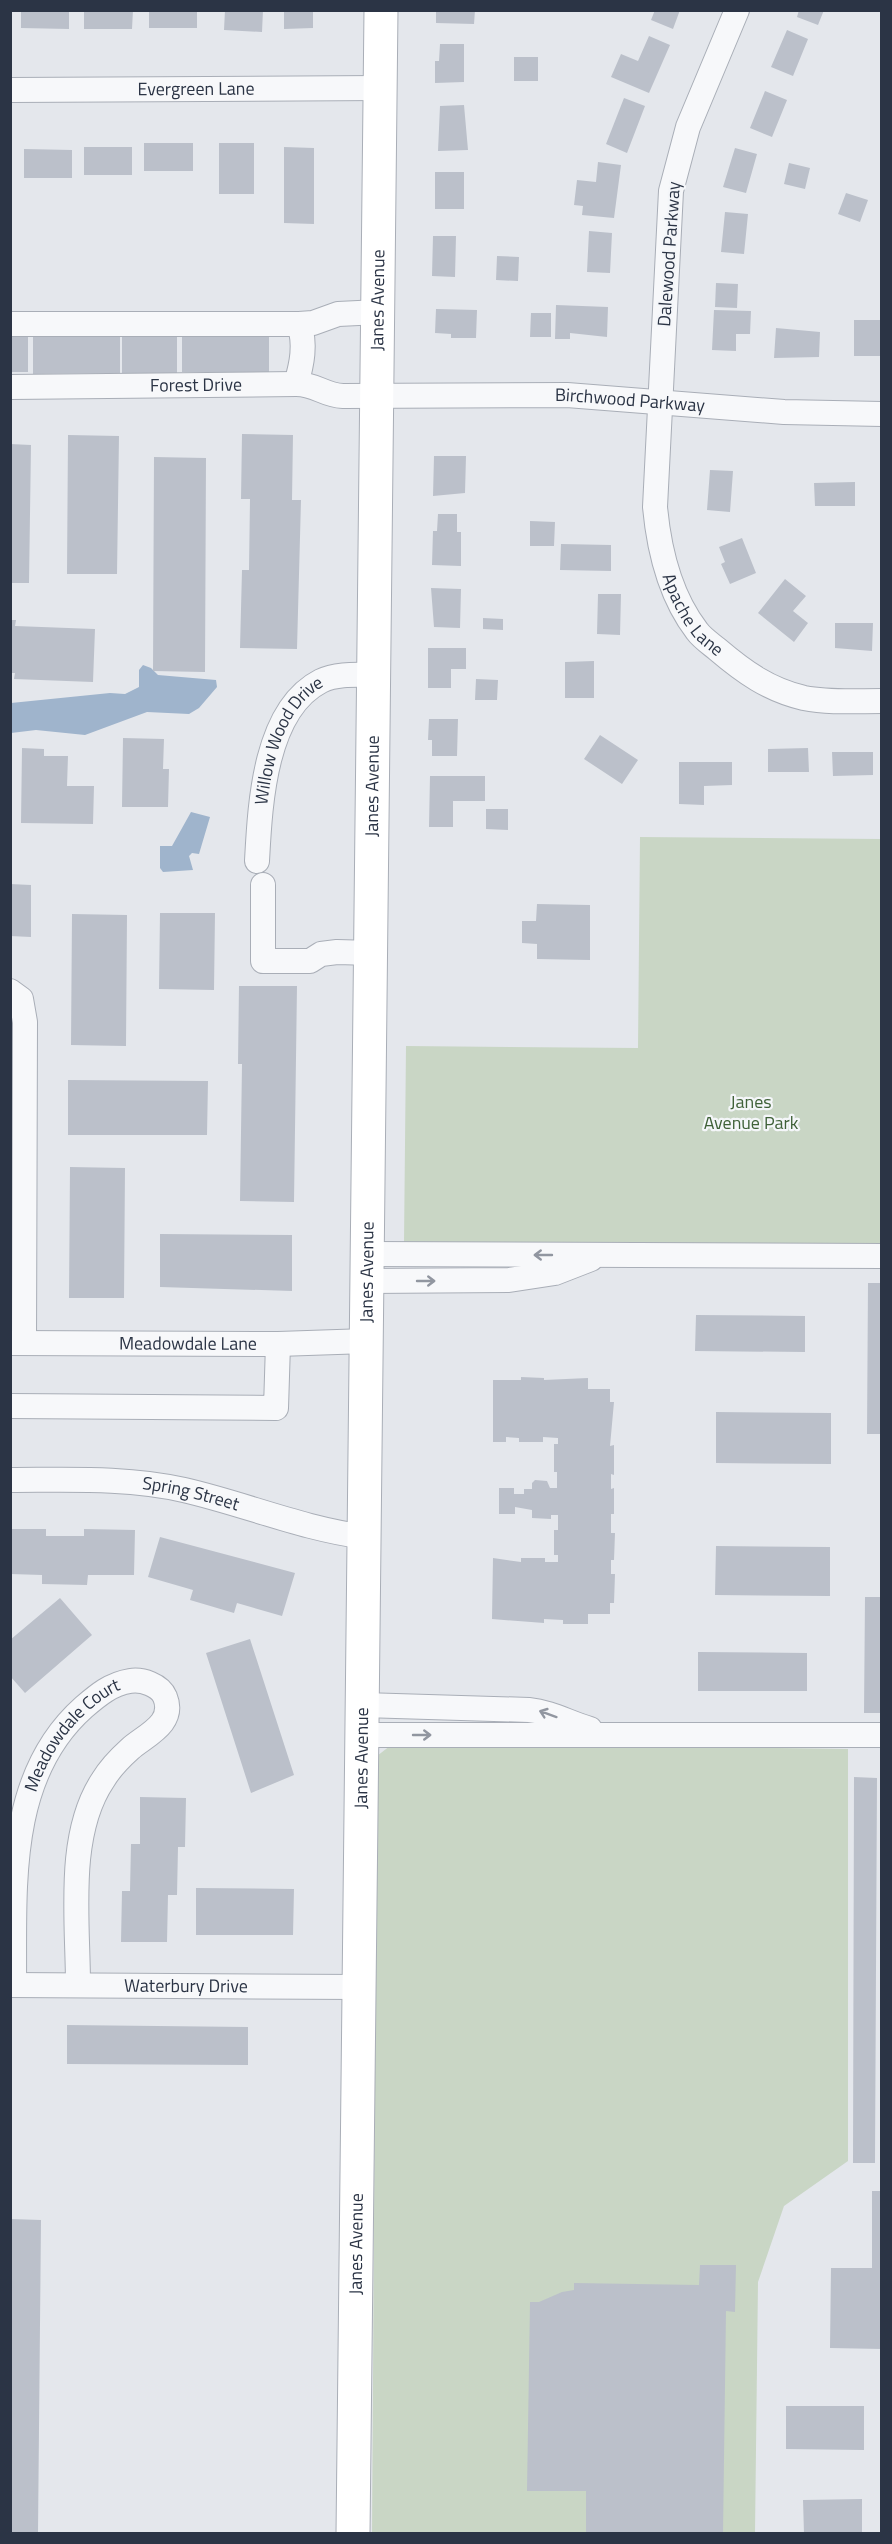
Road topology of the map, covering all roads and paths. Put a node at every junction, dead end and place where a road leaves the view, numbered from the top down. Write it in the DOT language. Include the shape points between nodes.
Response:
graph roads {
  1 [pos="381,10"];
  2 [pos="737,10"];
  3 [pos="381,88"];
  4 [pos="10,90"];
  5 [pos="379,312"];
  6 [pos="10,324"];
  7 [pos="298,324"];
  8 [pos="296,384"];
  9 [pos="10,387"];
  10 [pos="378,396"];
  11 [pos="660,401"];
  12 [pos="882,414"];
  13 [pos="376,675"];
  14 [pos="882,701"];
  15 [pos="256,861"];
  16 [pos="263,885"];
  17 [pos="372,953"];
  18 [pos="10,991"];
  19 [pos="882,1256"];
  20 [pos="368,1267"];
  21 [pos="367,1341"];
  22 [pos="17,1342"];
  23 [pos="278,1344"];
  24 [pos="10,1406"];
  25 [pos="10,1480"];
  26 [pos="366,1537"];
  27 [pos="363,1720"];
  28 [pos="882,1735"];
  29 [pos="12,1985"];
  30 [pos="78,1985"];
  31 [pos="360,1987"];
  32 [pos="353,2534"];
  1 -- 3 [label="street, Janes Avenue"];
  2 -- 11 [label="street, Dalewood Parkway" via="688,127 671,191"];
  3 -- 4 [label="street, Evergreen Lane"];
  3 -- 5 [label="street, Janes Avenue"];
  5 -- 7 [label="street" via="338,314"];
  5 -- 10 [label="street, Janes Avenue"];
  6 -- 7 [label="street"];
  7 -- 8 [label="street" via="303,346"];
  8 -- 9 [label="street, Forest Drive"];
  8 -- 10 [label="street, Forest Drive" via="317,388 328,395"];
  10 -- 11 [label="street, Birchwood Parkway" via="519,394"];
  10 -- 13 [label="street, Janes Avenue"];
  11 -- 12 [label="street, Birchwood Parkway" via="784,412"];
  11 -- 14 [label="street, Apache Lane" via="655,507 658,536 669,577 697,632 741,670 779,690 827,701"];
  13 -- 15 [label="street, Willow Wood Drive" via="337,676 321,681 294,704 264,778"];
  13 -- 17 [label="street, Janes Avenue"];
  16 -- 17 [label="street" via="263,962 309,961 337,952"];
  17 -- 20 [label="street, Janes Avenue"];
  18 -- 22 [label="street" via="21,999 25,1022"];
  19 -- 20 [label="street" via="601,1255"];
  20 -- 21 [label="street, Janes Avenue"];
  21 -- 23 [label="street, Meadowdale Lane"];
  21 -- 26 [label="street, Janes Avenue"];
  22 -- 23 [label="street, Meadowdale Lane"];
  23 -- 24 [label="street" via="276,1408"];
  25 -- 26 [label="street, Spring Street" via="102,1480 181,1489 327,1532"];
  26 -- 27 [label="street, Janes Avenue"];
  27 -- 28 [label="street" via="530,1710 544,1711 603,1733"];
  27 -- 31 [label="street, Janes Avenue"];
  29 -- 30 [label="street, Waterbury Drive"];
  29 -- 30 [label="street, Meadowdale Court" via="18,1838 23,1810 59,1733 98,1695 117,1683 136,1680 154,1686 165,1697 166,1709 156,1731 130,1749 103,1780 88,1810 79,1843"];
  30 -- 31 [label="street, Waterbury Drive"];
  31 -- 32 [label="street, Janes Avenue"];
}
